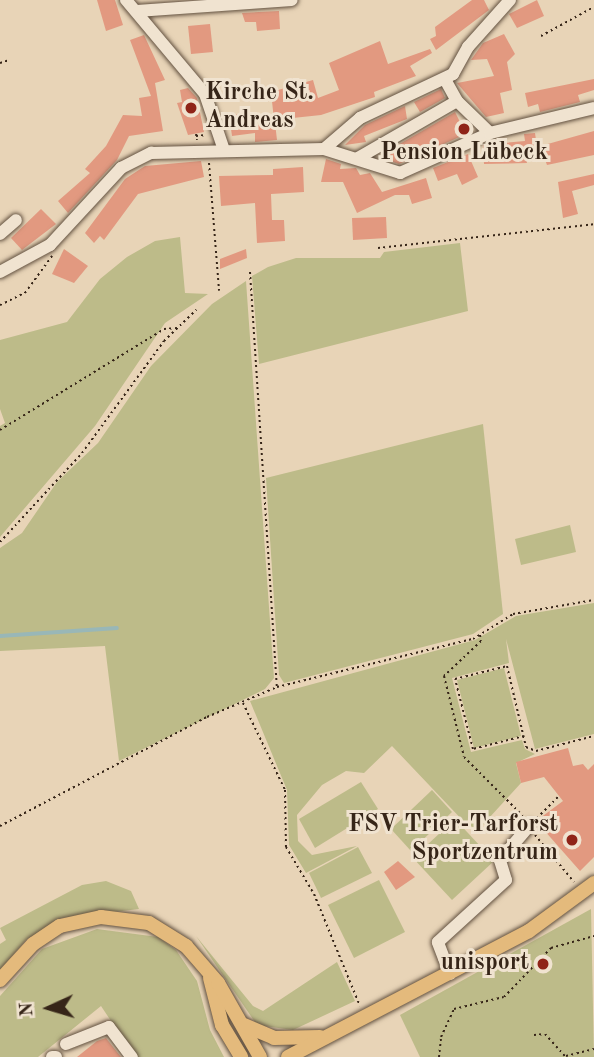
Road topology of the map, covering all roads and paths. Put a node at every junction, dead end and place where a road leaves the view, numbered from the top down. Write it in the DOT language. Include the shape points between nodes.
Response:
graph roads {
  1 [pos="126,0"];
  2 [pos="292,0"];
  3 [pos="510,0"];
  4 [pos="594,7"];
  5 [pos="137,11"];
  6 [pos="541,36"];
  7 [pos="9,60"];
  8 [pos="0,63"];
  9 [pos="445,79"];
  10 [pos="457,101"];
  11 [pos="594,108"];
  12 [pos="489,133"];
  13 [pos="196,134"];
  14 [pos="203,148"];
  15 [pos="319,149"];
  16 [pos="224,150"];
  17 [pos="358,158"];
  18 [pos="16,220"];
  19 [pos="594,224"];
  20 [pos="0,234"];
  21 [pos="50,245"];
  22 [pos="378,248"];
  23 [pos="0,272"];
  24 [pos="250,272"];
  25 [pos="219,291"];
  26 [pos="0,304"];
  27 [pos="196,310"];
  28 [pos="178,328"];
  29 [pos="0,429"];
  30 [pos="0,542"];
  31 [pos="594,600"];
  32 [pos="480,635"];
  33 [pos="277,687"];
  34 [pos="243,702"];
  35 [pos="524,736"];
  36 [pos="594,736"];
  37 [pos="473,749"];
  38 [pos="463,752"];
  39 [pos="559,796"];
  40 [pos="0,826"];
  41 [pos="529,826"];
  42 [pos="574,883"];
  43 [pos="594,883"];
  44 [pos="594,936"];
  45 [pos="208,972"];
  46 [pos="450,974"];
  47 [pos="0,980"];
  48 [pos="365,1014"];
  49 [pos="244,1025"];
  50 [pos="534,1035"];
  51 [pos="325,1037"];
  52 [pos="231,1040"];
  53 [pos="66,1044"];
  54 [pos="594,1049"];
  55 [pos="132,1057"];
  56 [pos="233,1057"];
  57 [pos="241,1057"];
  58 [pos="260,1057"];
  59 [pos="288,1057"];
  60 [pos="439,1057"];
  61 [pos="566,1057"];
  1 -- 5 [label="street"];
  2 -- 5 [label="street"];
  3 -- 9 [label="street" via="468,47 459,68"];
  4 -- 6 [label="path"];
  5 -- 16 [label="street" via="205,93"];
  7 -- 8 [label="path"];
  9 -- 10 [label="street"];
  9 -- 15 [label="street" via="360,118"];
  10 -- 12 [label="street"];
  10 -- 17 [label="street"];
  11 -- 12 [label="street"];
  12 -- 17 [label="street" via="400,173"];
  13 -- 14 [label="path"];
  14 -- 16 [label="street"];
  14 -- 21 [label="street" via="157,152 126,164"];
  14 -- 25 [label="path"];
  15 -- 16 [label="street"];
  15 -- 17 [label="street"];
  18 -- 20 [label="street"];
  19 -- 22 [label="path"];
  21 -- 23 [label="street"];
  21 -- 26 [label="path" via="52,257 39,277 25,293"];
  24 -- 33 [label="path"];
  27 -- 28 [label="path"];
  28 -- 29 [label="path" via="164,329"];
  28 -- 30 [label="path" via="96,436"];
  31 -- 32 [label="path" via="513,614"];
  32 -- 33 [label="path"];
  32 -- 38 [label="path" via="481,641 444,676"];
  33 -- 34 [label="path"];
  34 -- 40 [label="path"];
  34 -- 48 [label="path" via="285,790 286,847 314,894"];
  35 -- 36 [label="path" via="526,747 536,751"];
  35 -- 37 [label="path"];
  35 -- 37 [label="path" via="507,666 455,679"];
  37 -- 38 [label="path"];
  38 -- 39 [label="path" via="531,824"];
  41 -- 42 [label="path"];
  41 -- 46 [label="street" via="500,860 506,880 438,942"];
  43 -- 46 [label="main road" via="529,931"];
  44 -- 60 [label="path" via="551,947 504,997 454,1009 443,1028"];
  45 -- 47 [label="main road" via="186,946 159,927 101,917 48,933"];
  45 -- 49 [label="main road"];
  45 -- 52 [label="main road"];
  46 -- 48 [label="main road"];
  48 -- 51 [label="main road"];
  49 -- 51 [label="main road" via="274,1038"];
  49 -- 58 [label="main road"];
  50 -- 61 [label="path" via="545,1034"];
  51 -- 59 [label="main road"];
  52 -- 56 [label="main road"];
  52 -- 57 [label="main road"];
  53 -- 55 [label="street" via="109,1027"];
  54 -- 61 [label="path"];
}
